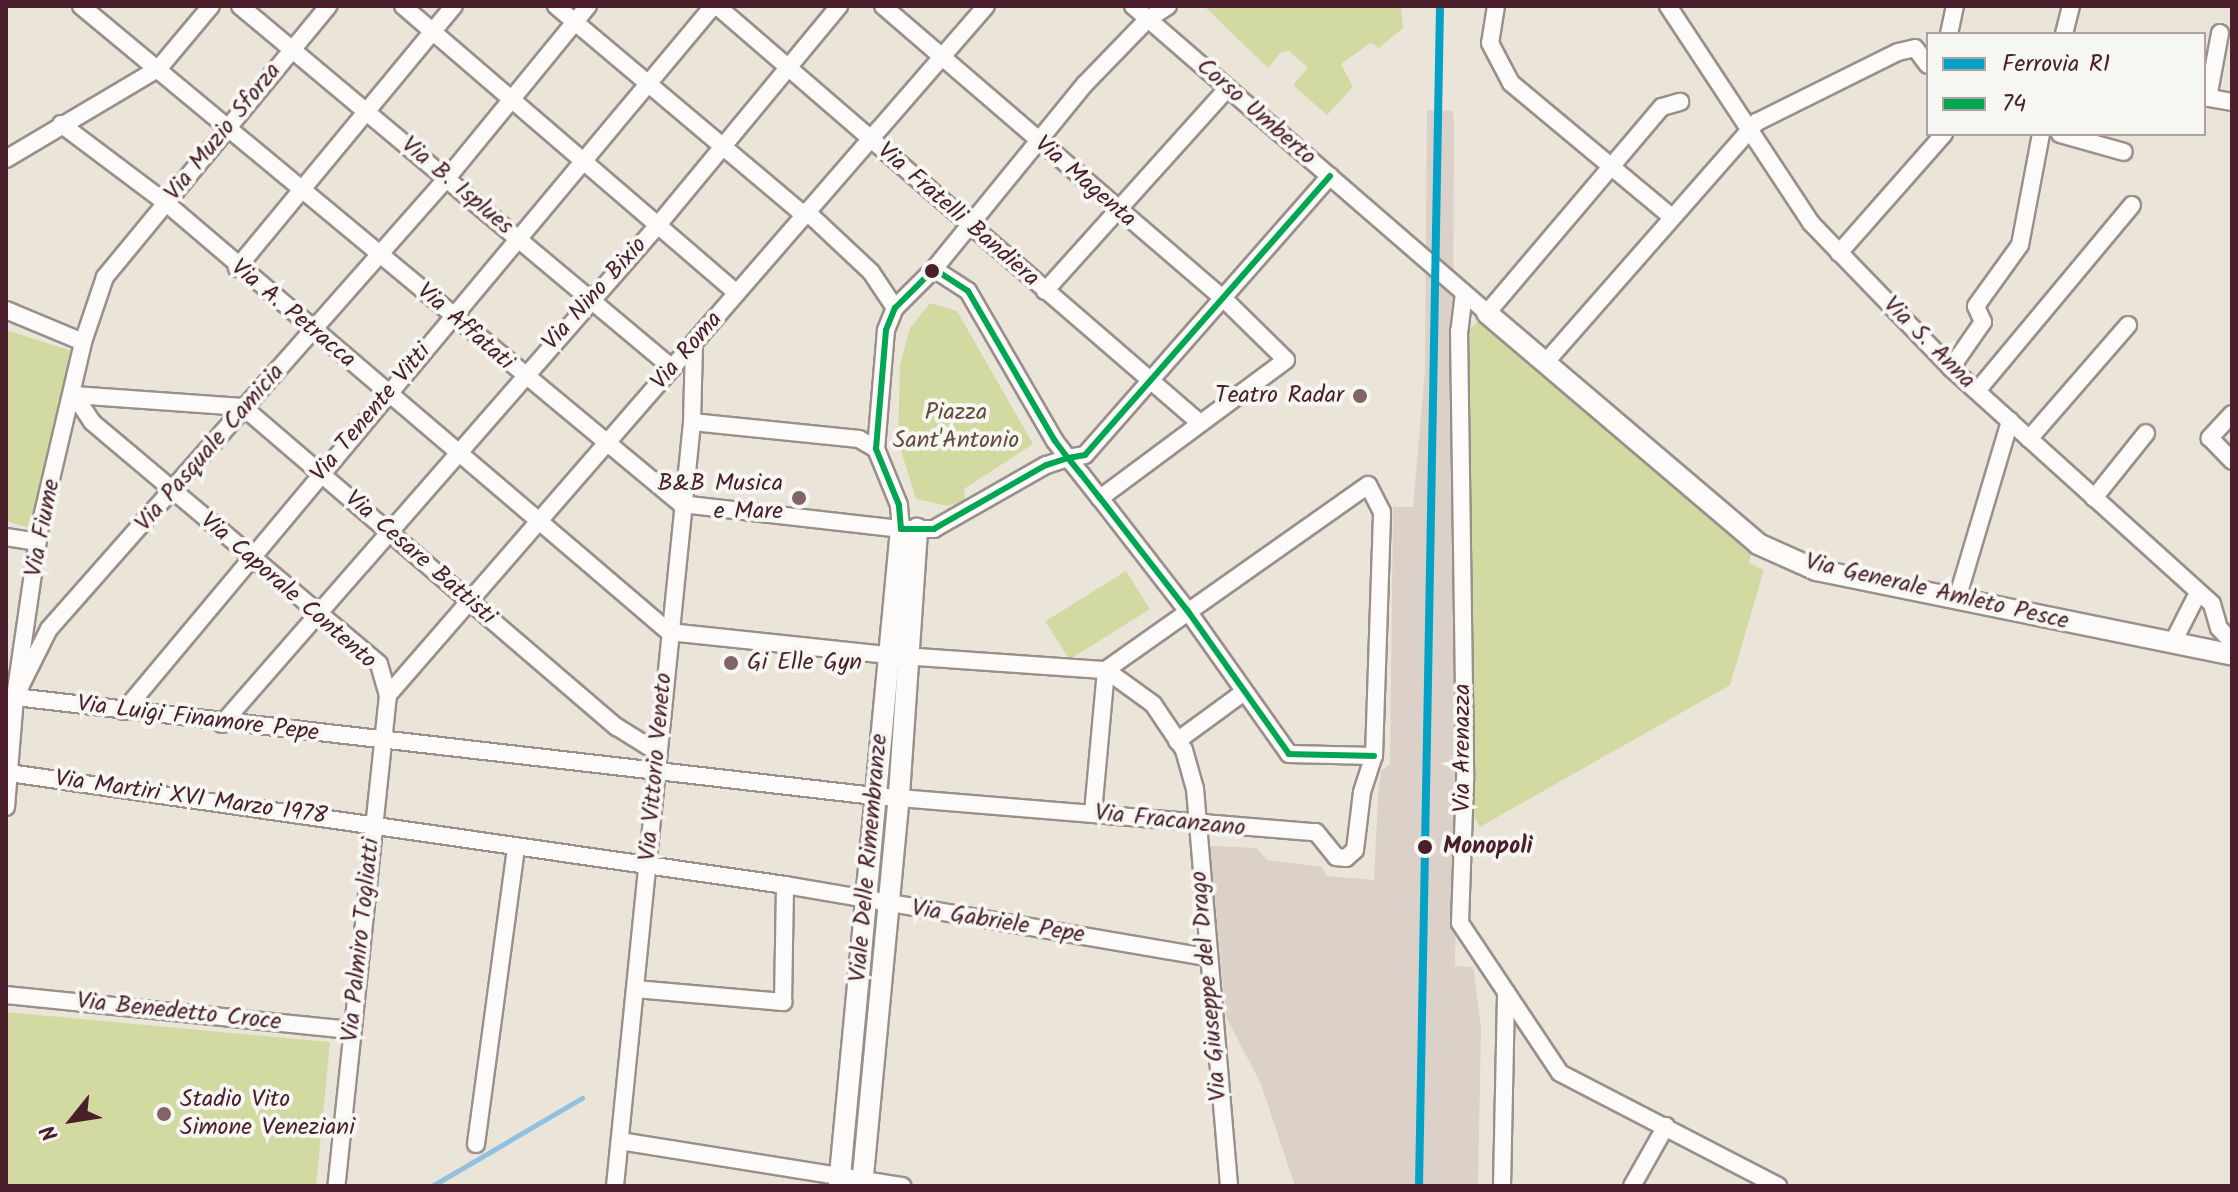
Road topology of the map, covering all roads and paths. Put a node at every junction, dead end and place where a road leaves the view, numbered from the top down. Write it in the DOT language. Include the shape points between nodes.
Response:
graph roads {
  1 [pos="81,6"];
  2 [pos="211,6"];
  3 [pos="240,6"];
  4 [pos="328,6"];
  5 [pos="403,6"];
  6 [pos="454,6"];
  7 [pos="556,6"];
  8 [pos="588,6"];
  9 [pos="715,6"];
  10 [pos="839,6"];
  11 [pos="883,6"];
  12 [pos="986,6"];
  13 [pos="1133,6"];
  14 [pos="1168,6"];
  15 [pos="1496,6"];
  16 [pos="1668,6"];
  17 [pos="1955,6"];
  18 [pos="2071,6"];
  19 [pos="1148,19"];
  20 [pos="574,22"];
  21 [pos="432,31"];
  22 [pos="1949,32"];
  23 [pos="2064,32"];
  24 [pos="2220,33"];
  25 [pos="293,47"];
  26 [pos="941,57"];
  27 [pos="1926,62"];
  28 [pos="787,66"];
  29 [pos="159,68"];
  30 [pos="649,86"];
  31 [pos="1228,88"];
  32 [pos="511,97"];
  33 [pos="2206,98"];
  34 [pos="1680,102"];
  35 [pos="2232,102"];
  36 [pos="367,110"];
  37 [pos="61,124"];
  38 [pos="226,127"];
  39 [pos="1747,131"];
  40 [pos="1942,136"];
  41 [pos="2041,136"];
  42 [pos="2067,136"];
  43 [pos="870,137"];
  44 [pos="1038,141"];
  45 [pos="718,146"];
  46 [pos="2124,152"];
  47 [pos="6,159"];
  48 [pos="583,161"];
  49 [pos="1610,166"];
  50 [pos="1330,176"];
  51 [pos="447,178"];
  52 [pos="304,189"];
  53 [pos="165,202"];
  54 [pos="2132,205"];
  55 [pos="1117,209"];
  56 [pos="804,213"];
  57 [pos="1672,217"];
  58 [pos="658,225"];
  59 [pos="969,226"];
  60 [pos="520,238"];
  61 [pos="380,253"];
  62 [pos="1839,253"];
  63 [pos="120,259"];
  64 [pos="237,268"];
  65 [pos="934,269"];
  66 [pos="1045,291"];
  67 [pos="736,292"];
  68 [pos="1464,293"];
  69 [pos="1223,298"];
  70 [pos="591,300"];
  71 [pos="895,308"];
  72 [pos="6,310"];
  73 [pos="1487,313"];
  74 [pos="453,317"];
  75 [pos="2128,325"];
  76 [pos="311,332"];
  77 [pos="83,342"];
  78 [pos="694,347"];
  79 [pos="1545,363"];
  80 [pos="672,368"];
  81 [pos="1951,368"];
  82 [pos="522,375"];
  83 [pos="1153,379"];
  84 [pos="1977,391"];
  85 [pos="387,394"];
  86 [pos="74,395"];
  87 [pos="243,407"];
  88 [pos="2232,414"];
  89 [pos="2010,421"];
  90 [pos="692,422"];
  91 [pos="1200,423"];
  92 [pos="2146,433"];
  93 [pos="2029,439"];
  94 [pos="607,442"];
  95 [pos="876,449"];
  96 [pos="455,453"];
  97 [pos="1068,458"];
  98 [pos="2232,461"];
  99 [pos="321,473"];
  100 [pos="174,490"];
  101 [pos="1100,498"];
  102 [pos="2094,498"];
  103 [pos="681,504"];
  104 [pos="538,522"];
  105 [pos="909,529"];
  106 [pos="388,530"];
  107 [pos="6,537"];
  108 [pos="38,542"];
  109 [pos="251,556"];
  110 [pos="1957,599"];
  111 [pos="2205,599"];
  112 [pos="469,601"];
  113 [pos="2232,609"];
  114 [pos="1187,610"];
  115 [pos="318,611"];
  116 [pos="669,632"];
  117 [pos="2173,642"];
  118 [pos="2232,642"];
  119 [pos="2232,655"];
  120 [pos="899,656"];
  121 [pos="13,658"];
  122 [pos="1106,670"];
  123 [pos="1244,692"];
  124 [pos="388,695"];
  125 [pos="15,697"];
  126 [pos="124,711"];
  127 [pos="222,724"];
  128 [pos="381,741"];
  129 [pos="1177,741"];
  130 [pos="657,752"];
  131 [pos="1374,756"];
  132 [pos="9,773"];
  133 [pos="655,773"];
  134 [pos="899,795"];
  135 [pos="874,796"];
  136 [pos="6,807"];
  137 [pos="1093,813"];
  138 [pos="373,822"];
  139 [pos="1196,825"];
  140 [pos="516,848"];
  141 [pos="647,864"];
  142 [pos="785,885"];
  143 [pos="865,899"];
  144 [pos="889,904"];
  145 [pos="1206,957"];
  146 [pos="635,989"];
  147 [pos="1506,991"];
  148 [pos="6,995"];
  149 [pos="352,1030"];
  150 [pos="1666,1126"];
  151 [pos="620,1141"];
  152 [pos="476,1144"];
  153 [pos="1740,1166"];
  154 [pos="840,1180"];
  155 [pos="862,1182"];
  156 [pos="336,1186"];
  157 [pos="615,1186"];
  158 [pos="902,1186"];
  159 [pos="1229,1186"];
  160 [pos="1502,1186"];
  161 [pos="1632,1186"];
  162 [pos="1761,1186"];
  163 [pos="1778,1186"];
  1 -- 29 [label="street, Via Affatati"];
  2 -- 29 [label="street"];
  3 -- 25 [label="street, Via B. Isplues"];
  4 -- 25 [label="street, Via Muzio Sforza"];
  5 -- 21 [label="street"];
  6 -- 21 [label="street"];
  7 -- 20 [label="street"];
  8 -- 20 [label="street, Via Pasquale Camicia"];
  9 -- 28 [label="street, Via Fratelli Bandiera"];
  9 -- 30 [label="street, Via Tenente Vitti"];
  10 -- 28 [label="street, Via Nino Bixio"];
  11 -- 26 [label="street, Via Magenta"];
  12 -- 26 [label="street, Via Roma"];
  13 -- 19 [label="street, Corso Umberto"];
  14 -- 19 [label="street"];
  15 -- 49 [label="street" via="1490,43 1511,83"];
  16 -- 39 [label="street, Via S. Anna"];
  17 -- 22 [label="street"];
  18 -- 23 [label="street"];
  19 -- 31 [label="street, Corso Umberto"];
  19 -- 44 [label="street"];
  20 -- 30 [label="street"];
  20 -- 32 [label="street, Via Pasquale Camicia"];
  21 -- 32 [label="street"];
  21 -- 36 [label="street"];
  24 -- 33 [label="street"];
  25 -- 36 [label="street, Via B. Isplues"];
  25 -- 38 [label="street, Via Muzio Sforza"];
  26 -- 43 [label="street, Via Roma"];
  26 -- 44 [label="street, Via Magenta"];
  27 -- 39 [label="street" via="1915,48 1898,52"];
  28 -- 43 [label="street, Via Fratelli Bandiera"];
  28 -- 45 [label="street, Via Nino Bixio"];
  29 -- 37 [label="street"];
  29 -- 38 [label="street, Via Affatati"];
  30 -- 45 [label="street"];
  30 -- 48 [label="street, Via Tenente Vitti"];
  31 -- 50 [label="street, Corso Umberto"];
  31 -- 55 [label="street"];
  32 -- 48 [label="street"];
  32 -- 51 [label="street, Via Pasquale Camicia"];
  33 -- 35 [label="street"];
  34 -- 49 [label="street" via="1662,107"];
  36 -- 51 [label="street, Via B. Isplues"];
  36 -- 52 [label="street"];
  37 -- 47 [label="street"];
  37 -- 53 [label="street, Via A. Petracca"];
  38 -- 52 [label="street, Via Affatati"];
  38 -- 53 [label="street, Via Muzio Sforza"];
  39 -- 57 [label="street"];
  39 -- 62 [label="street, Via S. Anna" via="1811,223"];
  40 -- 62 [label="street"];
  41 -- 81 [label="street" via="2020,245 1976,306 1983,322"];
  42 -- 46 [label="street"];
  43 -- 56 [label="street, Via Roma"];
  43 -- 59 [label="street, Via Fratelli Bandiera"];
  44 -- 55 [label="street, Via Magenta"];
  44 -- 59 [label="street"];
  45 -- 56 [label="street"];
  45 -- 58 [label="street, Via Nino Bixio"];
  48 -- 58 [label="street"];
  48 -- 60 [label="street, Via Tenente Vitti"];
  49 -- 57 [label="street"];
  49 -- 73 [label="street"];
  50 -- 68 [label="street, Corso Umberto"];
  50 -- 69 [label="street"];
  51 -- 60 [label="street, Via B. Isplues"];
  51 -- 61 [label="street, Via Pasquale Camicia"];
  52 -- 61 [label="street, Via Affatati"];
  52 -- 64 [label="street"];
  53 -- 63 [label="street, Via Muzio Sforza"];
  53 -- 64 [label="street, Via A. Petracca"];
  54 -- 84 [label="street"];
  55 -- 66 [label="street"];
  55 -- 69 [label="street, Via Magenta"];
  56 -- 67 [label="street, Via Roma"];
  56 -- 71 [label="street" via="871,272"];
  57 -- 79 [label="street"];
  58 -- 67 [label="street"];
  58 -- 70 [label="street, Via Nino Bixio"];
  59 -- 65 [label="street"];
  59 -- 66 [label="street, Via Fratelli Bandiera"];
  60 -- 70 [label="street, Via B. Isplues"];
  60 -- 74 [label="street, Via Tenente Vitti"];
  61 -- 74 [label="street, Via Affatati"];
  61 -- 76 [label="street, Via Pasquale Camicia"];
  62 -- 81 [label="street, Via S. Anna"];
  63 -- 77 [label="street, Via Fiume" via="105,277"];
  64 -- 76 [label="street, Via A. Petracca"];
  65 -- 71 [label="street"];
  65 -- 97 [label="street" via="968,291"];
  66 -- 83 [label="street, Via Fratelli Bandiera"];
  67 -- 78 [label="street, Via Roma"];
  68 -- 73 [label="street, Corso Umberto"];
  68 -- 147 [label="street, Via Arenazza" via="1459,331 1465,780 1460,923"];
  69 -- 83 [label="street"];
  69 -- 91 [label="street, Via Magenta" via="1286,360"];
  70 -- 80 [label="street, Via B. Isplues"];
  70 -- 82 [label="street, Via Nino Bixio"];
  71 -- 95 [label="street" via="886,330"];
  72 -- 77 [label="street"];
  73 -- 79 [label="street, Via Generale Amleto Pesce"];
  74 -- 82 [label="street, Via Affatati"];
  74 -- 85 [label="street, Via Tenente Vitti"];
  75 -- 93 [label="street"];
  76 -- 85 [label="street, Via A. Petracca"];
  76 -- 87 [label="street, Via Pasquale Camicia"];
  77 -- 86 [label="street, Via Fiume"];
  78 -- 80 [label="street, Via Roma"];
  78 -- 90 [label="street, Via Vittorio Veneto"];
  79 -- 110 [label="street, Via Generale Amleto Pesce" via="1758,544 1816,570"];
  80 -- 94 [label="street, Via Roma"];
  81 -- 84 [label="street, Via S. Anna"];
  82 -- 94 [label="street, Via Affatati"];
  82 -- 96 [label="street, Via Nino Bixio"];
  83 -- 91 [label="street, Via Fratelli Bandiera"];
  83 -- 97 [label="street" via="1085,455"];
  84 -- 89 [label="street, Via S. Anna"];
  85 -- 96 [label="street, Via A. Petracca"];
  85 -- 99 [label="street, Via Tenente Vitti"];
  86 -- 87 [label="street"];
  86 -- 100 [label="street, Via Caporale Contento" via="92,422"];
  86 -- 108 [label="street, Via Fiume"];
  87 -- 99 [label="street, Via Cesare Battisti"];
  87 -- 100 [label="street, Via Pasquale Camicia"];
  88 -- 98 [label="street" via="2210,438"];
  89 -- 93 [label="street, Via S. Anna"];
  89 -- 110 [label="street"];
  90 -- 95 [label="street" via="859,439"];
  90 -- 103 [label="street, Via Vittorio Veneto"];
  91 -- 101 [label="street"];
  92 -- 102 [label="street"];
  93 -- 102 [label="street, Via S. Anna"];
  94 -- 103 [label="street, Via Affatati"];
  94 -- 104 [label="street, Via Roma"];
  95 -- 105 [label="street"];
  96 -- 104 [label="street, Via A. Petracca"];
  96 -- 106 [label="street, Via Nino Bixio"];
  97 -- 101 [label="street"];
  97 -- 105 [label="street" via="1046,465 934,529"];
  99 -- 106 [label="street, Via Cesare Battisti"];
  99 -- 109 [label="street, Via Tenente Vitti"];
  100 -- 109 [label="street, Via Caporale Contento"];
  100 -- 125 [label="street, Via Pasquale Camicia" via="49,629"];
  101 -- 114 [label="street"];
  102 -- 111 [label="street, Via S. Anna"];
  103 -- 105 [label="street"];
  103 -- 116 [label="street, Via Vittorio Veneto"];
  104 -- 112 [label="street, Via Roma"];
  104 -- 116 [label="street, Via A. Petracca"];
  105 -- 120 [label="street, Viale Delle Rimembranze"];
  106 -- 112 [label="street, Via Cesare Battisti"];
  106 -- 115 [label="street, Via Nino Bixio"];
  107 -- 108 [label="street"];
  108 -- 121 [label="street, Via Fiume"];
  109 -- 115 [label="street, Via Caporale Contento"];
  109 -- 126 [label="street, Via Tenente Vitti"];
  110 -- 117 [label="street, Via Generale Amleto Pesce"];
  111 -- 113 [label="street"];
  111 -- 117 [label="street"];
  111 -- 118 [label="street, Via S. Anna"];
  112 -- 124 [label="street, Via Roma"];
  112 -- 130 [label="street, Via Cesare Battisti" via="617,727"];
  114 -- 122 [label="street"];
  114 -- 123 [label="street"];
  114 -- 131 [label="street" via="1368,485 1382,512"];
  115 -- 124 [label="street, Via Caporale Contento" via="379,664"];
  115 -- 127 [label="street, Via Nino Bixio"];
  116 -- 120 [label="street"];
  116 -- 130 [label="street, Via Vittorio Veneto"];
  117 -- 119 [label="street, Via Generale Amleto Pesce"];
  120 -- 122 [label="street"];
  120 -- 134 [label="street, Viale Delle Rimembranze"];
  120 -- 135 [label="street, Viale Delle Rimembranze"];
  121 -- 125 [label="street, Via Fiume"];
  122 -- 129 [label="street, Via Giuseppe del Drago" via="1153,704"];
  122 -- 137 [label="street"];
  123 -- 129 [label="street"];
  123 -- 131 [label="street" via="1289,754"];
  124 -- 128 [label="street, Via Palmiro Togliatti"];
  125 -- 126 [label="street, Via Luigi Finamore Pepe"];
  125 -- 132 [label="street, Via Fiume"];
  126 -- 127 [label="street, Via Luigi Finamore Pepe"];
  127 -- 128 [label="street, Via Luigi Finamore Pepe"];
  128 -- 133 [label="street, Via Luigi Finamore Pepe"];
  128 -- 138 [label="street, Via Palmiro Togliatti"];
  129 -- 139 [label="street, Via Giuseppe del Drago" via="1195,789"];
  130 -- 133 [label="street, Via Vittorio Veneto"];
  131 -- 139 [label="street, Via Fracanzano" via="1362,792 1355,850 1346,858 1336,857 1316,832"];
  132 -- 136 [label="street, Via Fiume"];
  132 -- 138 [label="street, Via Martiri XVI Marzo 1978"];
  133 -- 135 [label="street, Via Fracanzano"];
  133 -- 141 [label="street, Via Vittorio Veneto"];
  134 -- 135 [label="street, Via Fracanzano"];
  134 -- 137 [label="street, Via Fracanzano"];
  134 -- 144 [label="street, Viale Delle Rimembranze"];
  135 -- 143 [label="street, Viale Delle Rimembranze"];
  137 -- 139 [label="street, Via Fracanzano"];
  138 -- 140 [label="street, Via Martiri XVI Marzo 1978"];
  138 -- 149 [label="street, Via Palmiro Togliatti"];
  139 -- 145 [label="street, Via Giuseppe del Drago"];
  140 -- 141 [label="street, Via Gabriele Pepe"];
  140 -- 152 [label="street"];
  141 -- 142 [label="street, Via Gabriele Pepe"];
  141 -- 146 [label="street, Via Vittorio Veneto"];
  142 -- 143 [label="street, Via Gabriele Pepe"];
  142 -- 146 [label="street" via="783,1002"];
  143 -- 144 [label="street, Via Gabriele Pepe"];
  143 -- 154 [label="street, Viale Delle Rimembranze"];
  144 -- 145 [label="street, Via Gabriele Pepe"];
  144 -- 155 [label="street, Viale Delle Rimembranze"];
  145 -- 159 [label="street, Via Giuseppe del Drago"];
  146 -- 151 [label="street, Via Vittorio Veneto"];
  147 -- 150 [label="street, Via Arenazza" via="1560,1073"];
  147 -- 160 [label="street"];
  148 -- 149 [label="street, Via Benedetto Croce"];
  149 -- 156 [label="street, Via Palmiro Togliatti"];
  150 -- 153 [label="street, Via Arenazza"];
  150 -- 161 [label="street"];
  151 -- 154 [label="street"];
  151 -- 157 [label="street, Via Vittorio Veneto"];
  153 -- 162 [label="street"];
  153 -- 163 [label="street, Via Arenazza"];
  154 -- 155 [label="street"];
  155 -- 158 [label="street"];
}
